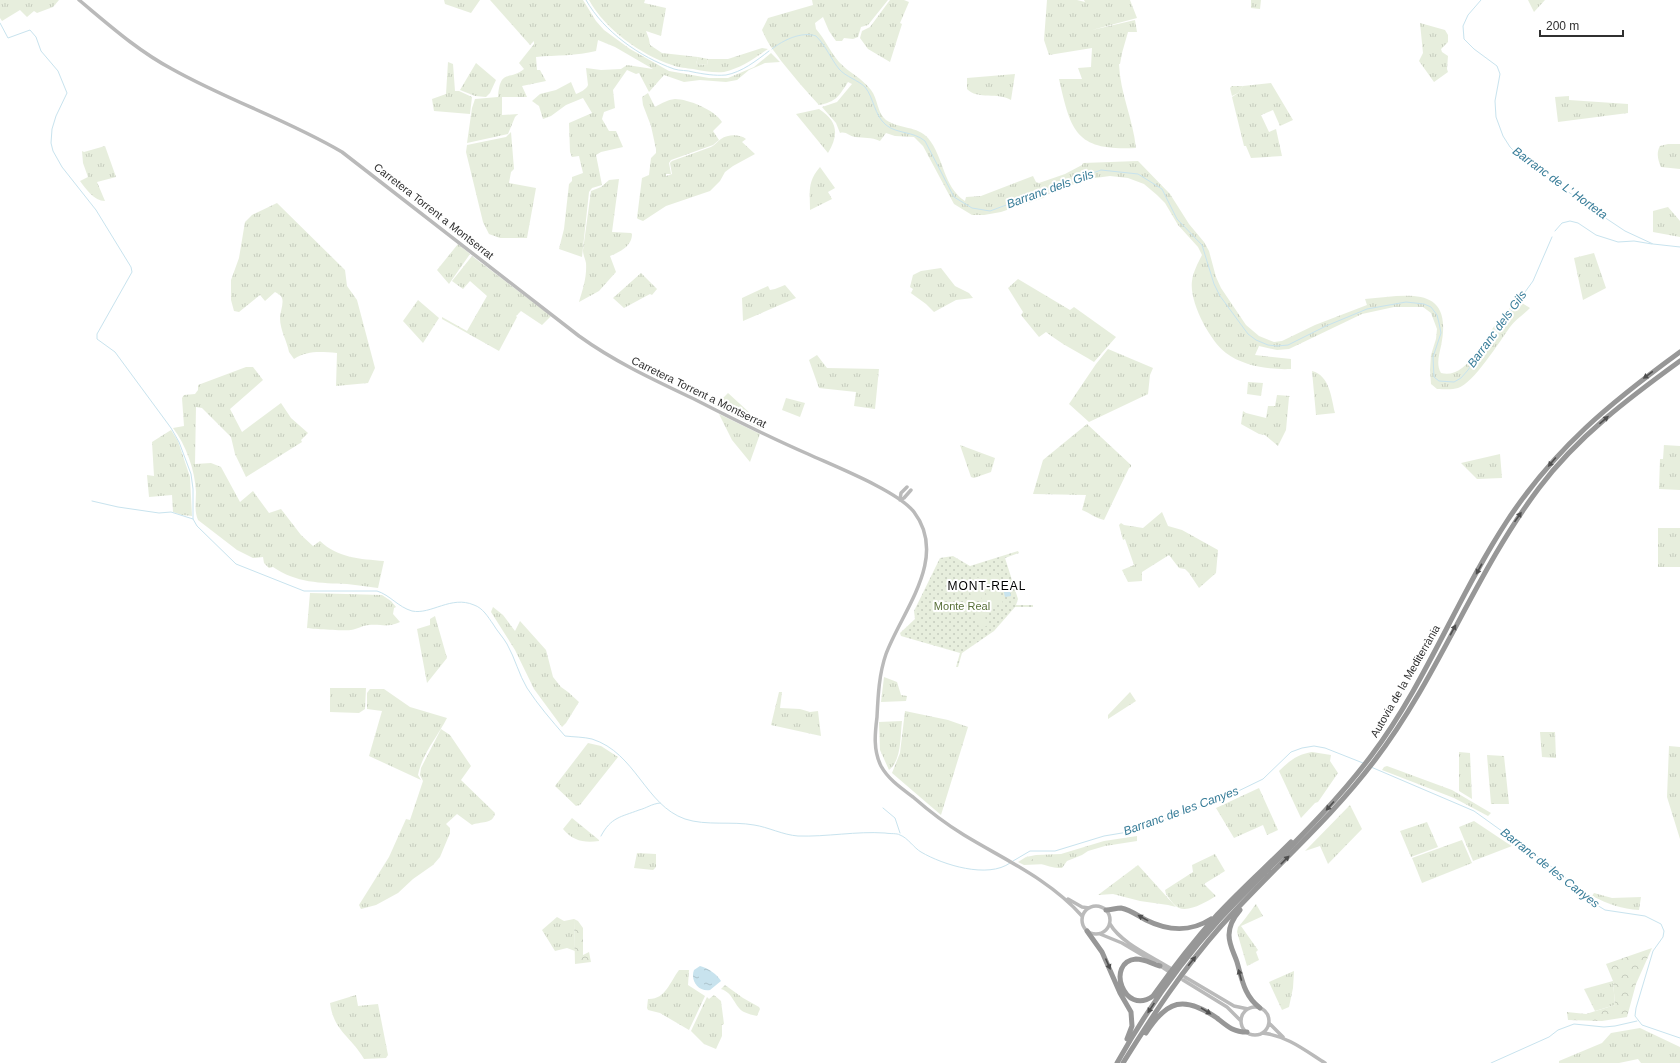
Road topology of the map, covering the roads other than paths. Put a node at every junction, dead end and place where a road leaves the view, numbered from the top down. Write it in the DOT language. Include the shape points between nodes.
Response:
graph roads {
  1 [pos="79,0"];
  2 [pos="1680,352"];
  3 [pos="1680,361"];
  4 [pos="907,487"];
  5 [pos="911,490"];
  6 [pos="900,500"];
  7 [pos="1373,758"];
  8 [pos="1358,778"];
  9 [pos="1304,833"];
  10 [pos="1062,896"];
  11 [pos="1248,898"];
  12 [pos="1089,908"];
  13 [pos="1106,910"];
  14 [pos="1217,915"];
  15 [pos="1082,916"];
  16 [pos="1110,924"];
  17 [pos="1087,931"];
  18 [pos="1100,934"];
  19 [pos="1160,966"];
  20 [pos="1260,1008"];
  21 [pos="1248,1009"];
  22 [pos="1241,1021"];
  23 [pos="1269,1022"];
  24 [pos="1247,1032"];
  25 [pos="1262,1033"];
  26 [pos="1283,1038"];
  27 [pos="1115,1063"];
  28 [pos="1123,1063"];
  29 [pos="1127,1063"];
  30 [pos="1325,1063"];
  1 -- 6 [label="main road, Carretera Torrent a Montserrat" via="136,46 173,70 315,136 342,152 579,336 617,361"];
  2 -- 7 [label="highway, Autovia de la Mediterrània, one-way" via="1622,395 1585,427 1534,483 1478,569 1408,701"];
  7 -- 3 [label="highway, Autovia de la Mediterrània, one-way" via="1411,705 1485,571 1539,487 1592,431 1628,399"];
  4 -- 6 [label="main road" via="901,493"];
  5 -- 6 [label="main road"];
  6 -- 10 [label="main road, Carretera Torrent a Montserrat" via="910,507 921,523 927,540 927,555 922,577 886,654 883,666 878,691 875,736 877,756 893,781 942,820 1039,878"];
  7 -- 8 [label="highway, Autovia de la Mediterrània"];
  8 -- 9 [label="highway, Autovia de la Mediterrània, one-way"];
  11 -- 8 [label="highway, Autovia de la Mediterrània, one-way" via="1331,813"];
  9 -- 14 [label="highway" via="1277,854"];
  9 -- 27 [label="highway, Autovia de la Mediterrània, one-way" via="1200,942 1157,999"];
  10 -- 12 [label="main road"];
  10 -- 15 [label="main road"];
  20 -- 11 [label="highway, one-way" via="1244,988 1229,941 1231,924"];
  28 -- 11 [label="highway, Autovia de la Mediterrània, one-way" via="1183,972"];
  12 -- 13 [label="main road" via="1097,906"];
  12 -- 15 [label="main road"];
  14 -- 13 [label="highway, one-way" via="1202,924 1170,929 1122,909"];
  13 -- 16 [label="main road"];
  14 -- 19 [label="highway" via="1153,996 1139,1001 1126,994 1120,978 1125,964 1137,959"];
  15 -- 17 [label="main road" via="1082,924"];
  16 -- 18 [label="main road" via="1108,929"];
  16 -- 19 [label="main road" via="1124,940 1169,969"];
  17 -- 18 [label="main road" via="1091,934"];
  17 -- 27 [label="highway, one-way" via="1102,952 1132,1016 1131,1031"];
  18 -- 19 [label="main road" via="1122,943"];
  20 -- 21 [label="main road"];
  20 -- 23 [label="main road" via="1268,1015"];
  21 -- 22 [label="main road"];
  21 -- 22 [label="main road" via="1234,1006 1184,978 1227,1007"];
  22 -- 24 [label="main road"];
  23 -- 25 [label="main road"];
  23 -- 26 [label="main road"];
  24 -- 25 [label="main road" via="1253,1035"];
  29 -- 24 [label="highway, one-way" via="1156,1018 1175,1005 1196,1006 1232,1030"];
  25 -- 26 [label="main road"];
  26 -- 30 [label="main road"];
}
